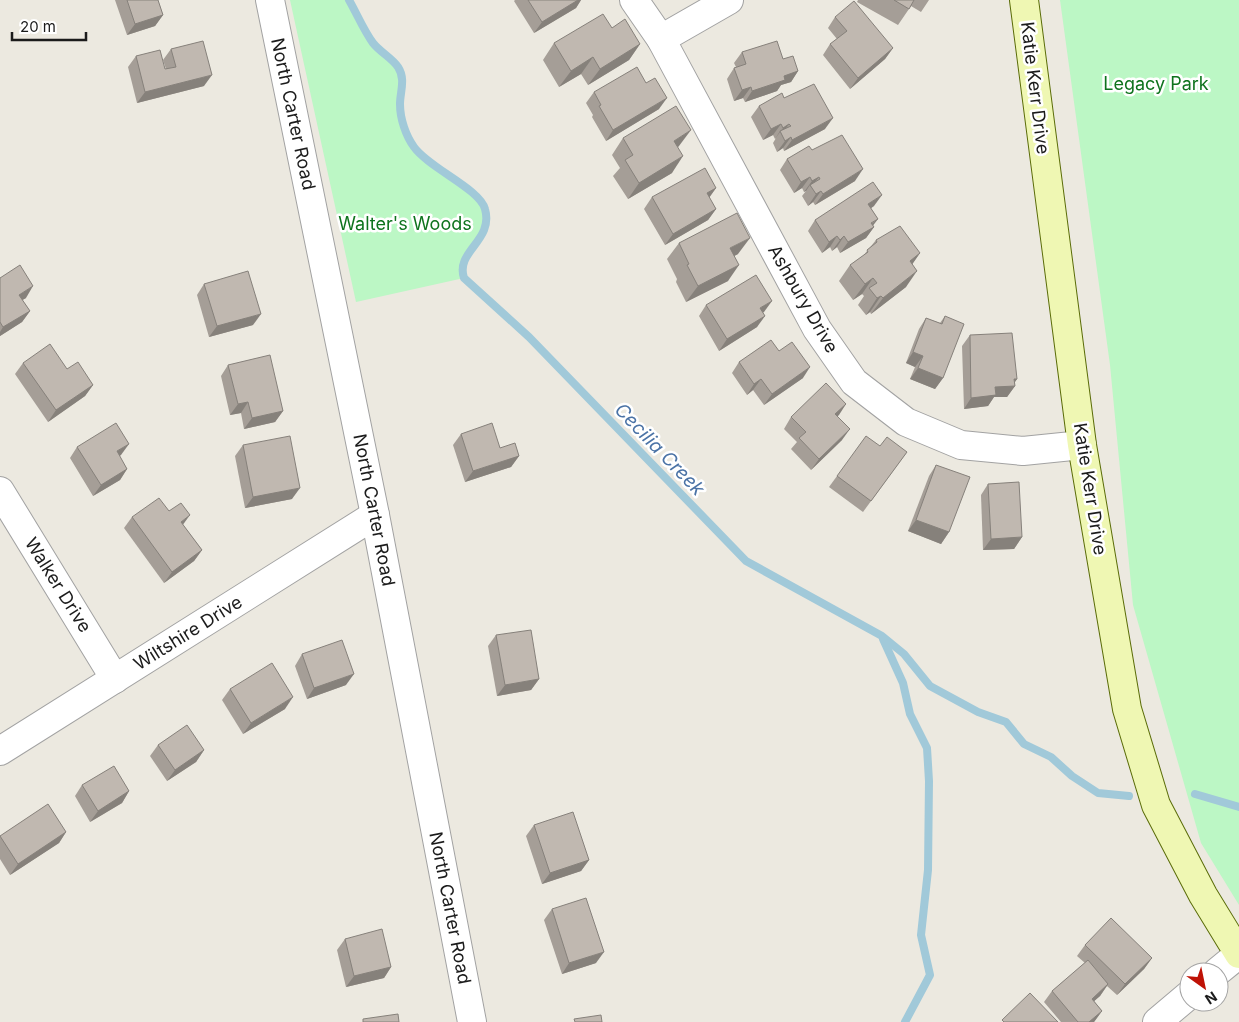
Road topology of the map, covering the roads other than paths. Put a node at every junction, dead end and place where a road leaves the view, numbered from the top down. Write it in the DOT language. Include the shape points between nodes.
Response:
graph roads {
  1 [pos="270,0"];
  2 [pos="634,0"];
  3 [pos="729,0"];
  4 [pos="1024,0"];
  5 [pos="660,39"];
  6 [pos="1082,445"];
  7 [pos="0,491"];
  8 [pos="375,515"];
  9 [pos="115,678"];
  10 [pos="0,751"];
  11 [pos="1239,954"];
  12 [pos="1229,962"];
  13 [pos="1179,1004"];
  14 [pos="472,1022"];
  15 [pos="1158,1022"];
  1 -- 8 [label="street, North Carter Road"];
  2 -- 5 [label="street, Ashbury Drive"];
  3 -- 5 [label="street"];
  4 -- 6 [label="street, Katie Kerr Drive"];
  5 -- 6 [label="street, Ashbury Drive" via="817,329 854,382 906,422 961,446 1022,451"];
  6 -- 11 [label="street, Katie Kerr Drive" via="1127,709 1156,805"];
  7 -- 9 [label="street, Walker Drive"];
  8 -- 9 [label="street, Wiltshire Drive"];
  8 -- 14 [label="street, North Carter Road"];
  9 -- 10 [label="street, Wiltshire Drive"];
  11 -- 12 [label="street"];
  13 -- 15 [label="street"];
}
